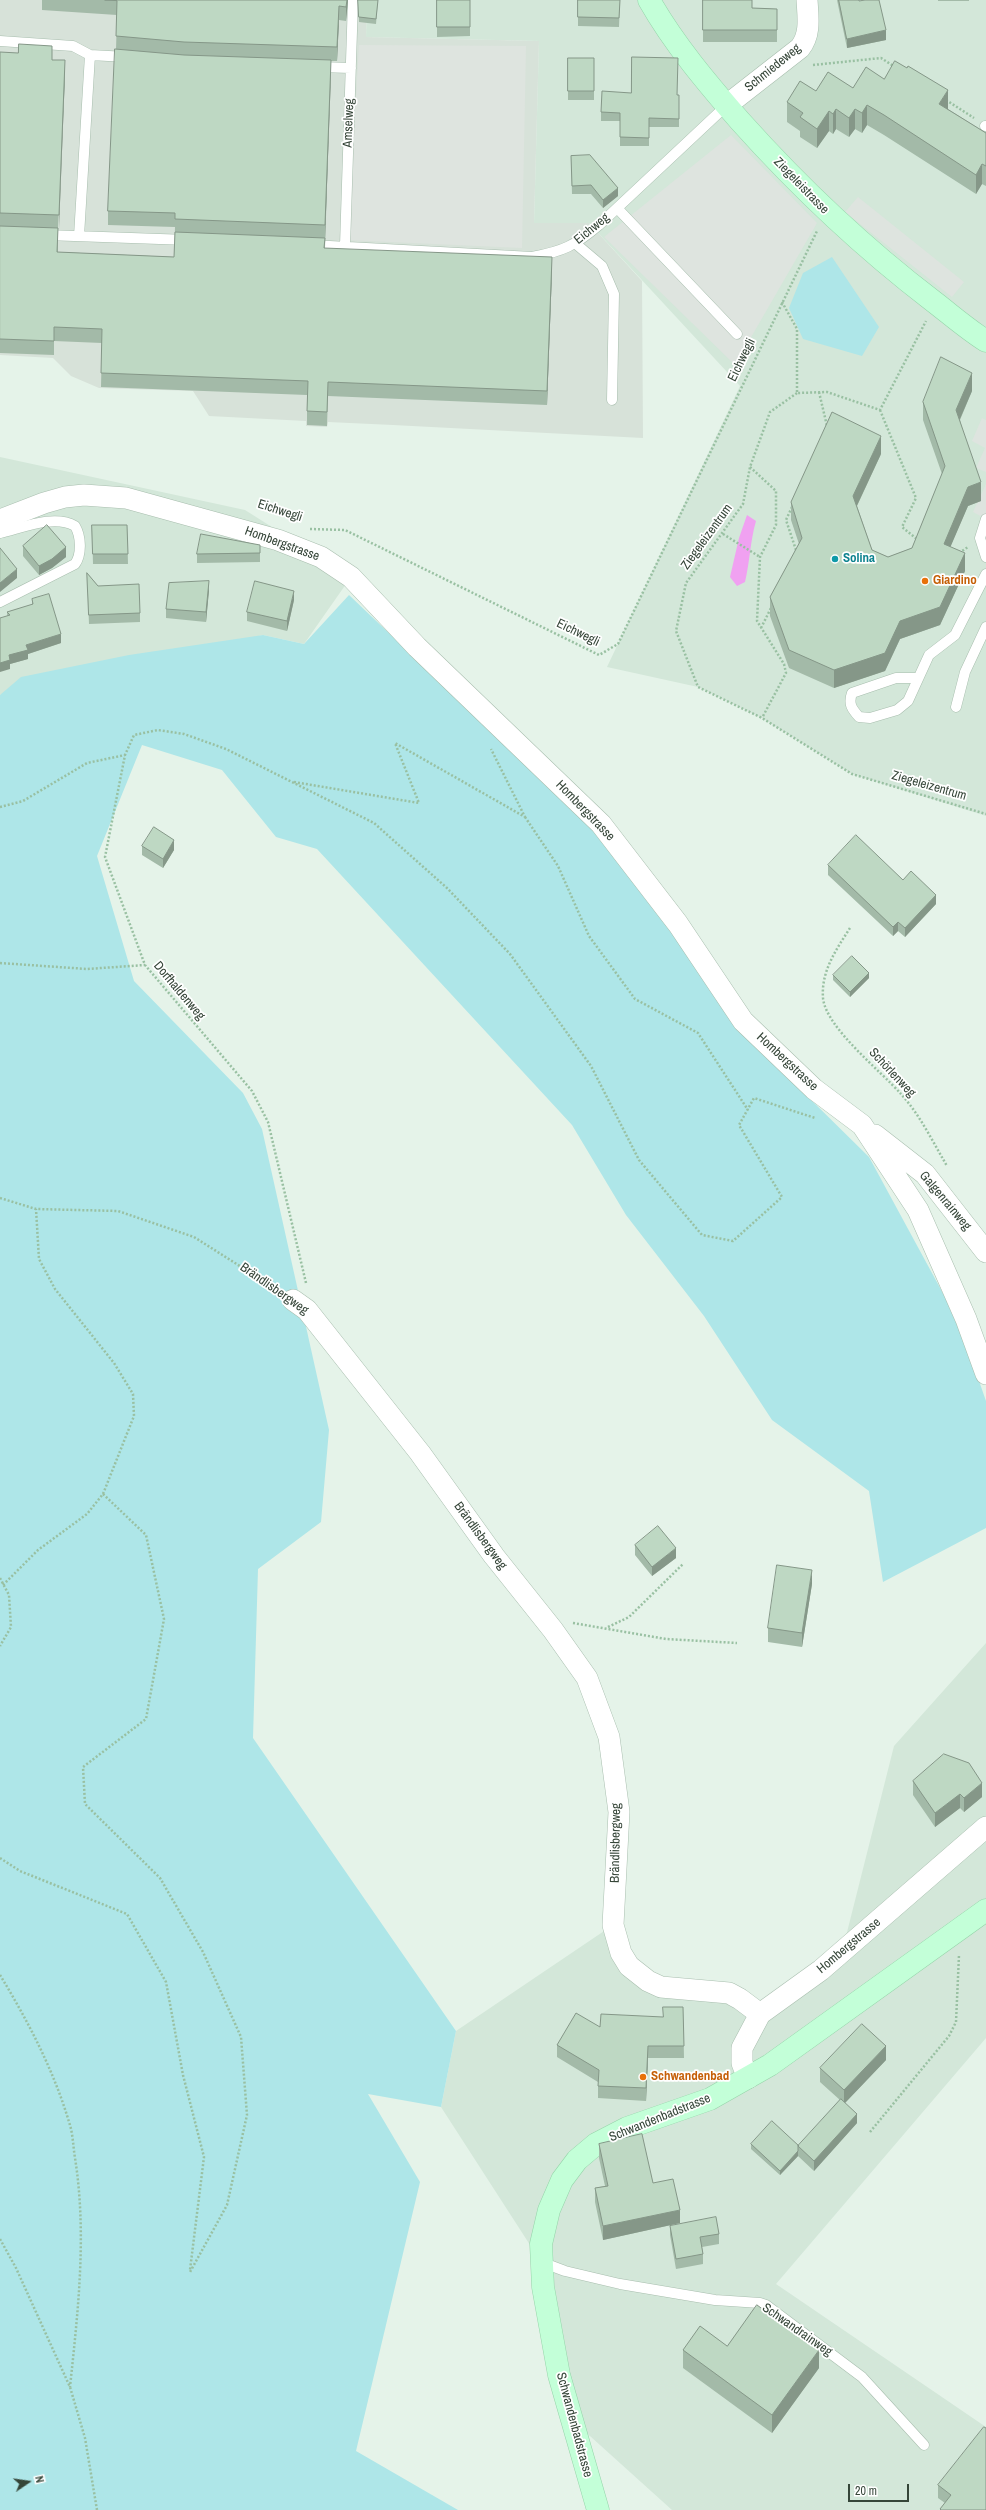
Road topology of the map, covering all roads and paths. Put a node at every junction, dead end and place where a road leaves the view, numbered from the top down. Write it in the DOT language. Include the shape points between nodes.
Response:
graph roads {
  1 [pos="353,0"];
  2 [pos="649,0"];
  3 [pos="807,0"];
  4 [pos="0,41"];
  5 [pos="90,55"];
  6 [pos="139,58"];
  7 [pos="786,60"];
  8 [pos="304,66"];
  9 [pos="351,68"];
  10 [pos="900,70"];
  11 [pos="940,96"];
  12 [pos="726,105"];
  13 [pos="986,126"];
  14 [pos="617,208"];
  15 [pos="826,213"];
  16 [pos="37,234"];
  17 [pos="79,236"];
  18 [pos="198,241"];
  19 [pos="298,244"];
  20 [pos="576,244"];
  21 [pos="345,246"];
  22 [pos="782,301"];
  23 [pos="929,317"];
  24 [pos="736,334"];
  25 [pos="986,341"];
  26 [pos="819,392"];
  27 [pos="797,393"];
  28 [pos="612,400"];
  29 [pos="880,410"];
  30 [pos="828,431"];
  31 [pos="750,467"];
  32 [pos="795,500"];
  33 [pos="0,520"];
  34 [pos="985,522"];
  35 [pos="305,529"];
  36 [pos="0,533"];
  37 [pos="723,534"];
  38 [pos="980,538"];
  39 [pos="922,543"];
  40 [pos="797,555"];
  41 [pos="956,555"];
  42 [pos="760,557"];
  43 [pos="986,557"];
  44 [pos="986,574"];
  45 [pos="0,602"];
  46 [pos="774,602"];
  47 [pos="986,627"];
  48 [pos="761,628"];
  49 [pos="918,678"];
  50 [pos="956,707"];
  51 [pos="762,718"];
  52 [pos="489,744"];
  53 [pos="125,755"];
  54 [pos="291,782"];
  55 [pos="0,806"];
  56 [pos="986,814"];
  57 [pos="524,816"];
  58 [pos="850,928"];
  59 [pos="0,963"];
  60 [pos="145,965"];
  61 [pos="748,1110"];
  62 [pos="823,1119"];
  63 [pos="862,1125"];
  64 [pos="950,1171"];
  65 [pos="0,1198"];
  66 [pos="36,1210"];
  67 [pos="986,1252"];
  68 [pos="300,1305"];
  69 [pos="986,1374"];
  70 [pos="103,1494"];
  71 [pos="683,1564"];
  72 [pos="0,1578"];
  73 [pos="4,1585"];
  74 [pos="608,1627"];
  75 [pos="553,1630"];
  76 [pos="737,1643"];
  77 [pos="0,1646"];
  78 [pos="986,1827"];
  79 [pos="0,1858"];
  80 [pos="986,1910"];
  81 [pos="959,1930"];
  82 [pos="0,1975"];
  83 [pos="760,2014"];
  84 [pos="748,2078"];
  85 [pos="870,2132"];
  86 [pos="0,2239"];
  87 [pos="541,2262"];
  88 [pos="70,2387"];
  89 [pos="924,2445"];
  90 [pos="97,2510"];
  91 [pos="598,2510"];
  1 -- 9 [label="lane, Amselweg"];
  2 -- 12 [label="street, Ziegeleistrasse" via="688,58"];
  3 -- 7 [label="street, Schmiedeweg" via="807,36 800,48"];
  4 -- 5 [label="lane" via="74,46"];
  5 -- 6 [label="lane"];
  5 -- 17 [label="lane"];
  7 -- 10 [label="path" via="793,67 881,58"];
  7 -- 12 [label="street, Schmiedeweg"];
  8 -- 9 [label="lane"];
  9 -- 21 [label="lane, Amselweg"];
  11 -- 13 [label="path"];
  12 -- 14 [label="lane, Eichweg"];
  12 -- 15 [label="street, Ziegeleistrasse"];
  14 -- 20 [label="lane, Eichweg"];
  14 -- 24 [label="lane"];
  15 -- 22 [label="path, Eichwegli"];
  15 -- 25 [label="street, Ziegeleistrasse" via="879,260"];
  16 -- 17 [label="lane"];
  17 -- 18 [label="lane"];
  19 -- 21 [label="lane, Eichweg"];
  20 -- 21 [label="lane, Eichweg" via="560,252 532,257"];
  20 -- 28 [label="lane" via="602,266 614,294"];
  22 -- 27 [label="path" via="797,329"];
  22 -- 35 [label="path, Eichwegli" via="618,644 600,656 345,530"];
  23 -- 29 [label="path"];
  26 -- 27 [label="path"];
  26 -- 29 [label="path" via="827,392"];
  26 -- 30 [label="path"];
  27 -- 31 [label="path, Ziegeleizentrum" via="770,412"];
  29 -- 39 [label="path" via="916,498 902,526"];
  31 -- 37 [label="path, Ziegeleizentrum" via="743,504"];
  31 -- 42 [label="path" via="776,491 776,525"];
  32 -- 40 [label="path" via="786,520"];
  33 -- 63 [label="street, Hombergstrasse" via="64,497 84,494 126,498 278,540 320,557 351,577 417,647 600,824 678,924 743,1021 814,1089"];
  34 -- 38 [label="lane"];
  36 -- 45 [label="lane" via="40,523 64,521 75,526 79,538 79,559 75,564"];
  37 -- 42 [label="path"];
  37 -- 51 [label="path, Ziegeleizentrum" via="686,583 676,631 698,687"];
  38 -- 41 [label="path"];
  38 -- 43 [label="lane"];
  42 -- 48 [label="path" via="757,621"];
  44 -- 49 [label="lane" via="955,635 929,654"];
  46 -- 48 [label="path"];
  47 -- 50 [label="lane" via="965,672"];
  48 -- 51 [label="path" via="784,664 786,673"];
  49 -- 49 [label="lane" via="896,678 852,693 852,710 859,717 870,718 897,710 908,701"];
  51 -- 56 [label="path, Ziegeleizentrum" via="852,774"];
  52 -- 57 [label="path"];
  53 -- 54 [label="path, Dorfhaldenweg" via="134,735 158,730 184,734 226,749"];
  53 -- 55 [label="path" via="87,763 23,801"];
  53 -- 60 [label="path, Dorfhaldenweg" via="105,857"];
  54 -- 57 [label="path" via="419,803 395,743"];
  54 -- 61 [label="path" via="374,823 447,888 510,954 590,1066 639,1160 702,1235 733,1241 782,1197 739,1125"];
  57 -- 61 [label="path" via="558,866 589,936 635,999 698,1033"];
  58 -- 64 [label="path, Schörlenweg" via="826,969 823,999 837,1029 902,1094"];
  59 -- 60 [label="path" via="87,969"];
  60 -- 68 [label="path, Dorfhaldenweg" via="252,1091 268,1122 305,1276"];
  61 -- 62 [label="path" via="754,1098"];
  63 -- 67 [label="street, Galgenrainweg" via="925,1174"];
  63 -- 69 [label="street, Hombergstrasse" via="918,1210 966,1320"];
  65 -- 66 [label="path, Brändlisbergweg"];
  66 -- 68 [label="path, Brändlisbergweg" via="118,1211 194,1237"];
  66 -- 70 [label="path" via="39,1259 55,1289 114,1363 133,1394 134,1416"];
  68 -- 75 [label="street, Brändlisbergweg" via="420,1453 494,1556"];
  70 -- 73 [label="path" via="87,1514 38,1550"];
  70 -- 79 [label="path" via="146,1534 164,1619 146,1719 83,1767 85,1804 160,1878 203,1952 241,2037 247,2115 227,2205 190,2272 204,2157 183,2075 166,1982 127,1914 20,1871"];
  71 -- 74 [label="path" via="629,1617"];
  72 -- 73 [label="path"];
  73 -- 77 [label="path" via="9,1596 11,1627"];
  74 -- 75 [label="path" via="572,1623"];
  74 -- 76 [label="path" via="666,1639"];
  75 -- 83 [label="street, Brändlisbergweg" via="588,1678 609,1737 619,1812 613,1925 621,1953 629,1966 648,1981 661,1986 729,1993 740,1998"];
  78 -- 83 [label="street, Hombergstrasse" via="821,1970"];
  80 -- 81 [label="street, Schwandenbadstrasse"];
  81 -- 84 [label="street, Schwandenbadstrasse" via="844,2014"];
  81 -- 85 [label="path" via="959,1998 956,2022 949,2036"];
  82 -- 88 [label="path" via="53,2077 70,2123 80,2187 81,2291"];
  83 -- 84 [label="street, Hombergstrasse" via="742,2048 742,2063"];
  84 -- 87 [label="street, Schwandenbadstrasse" via="710,2099 627,2128 596,2144 577,2160 562,2180 549,2210 541,2244"];
  86 -- 88 [label="path" via="16,2268"];
  87 -- 89 [label="lane, Schwandrainweg" via="565,2271 620,2284 715,2300 766,2305 862,2377"];
  87 -- 91 [label="street, Schwandenbadstrasse" via="548,2321 559,2375"];
  88 -- 90 [label="path" via="85,2438"];
}
